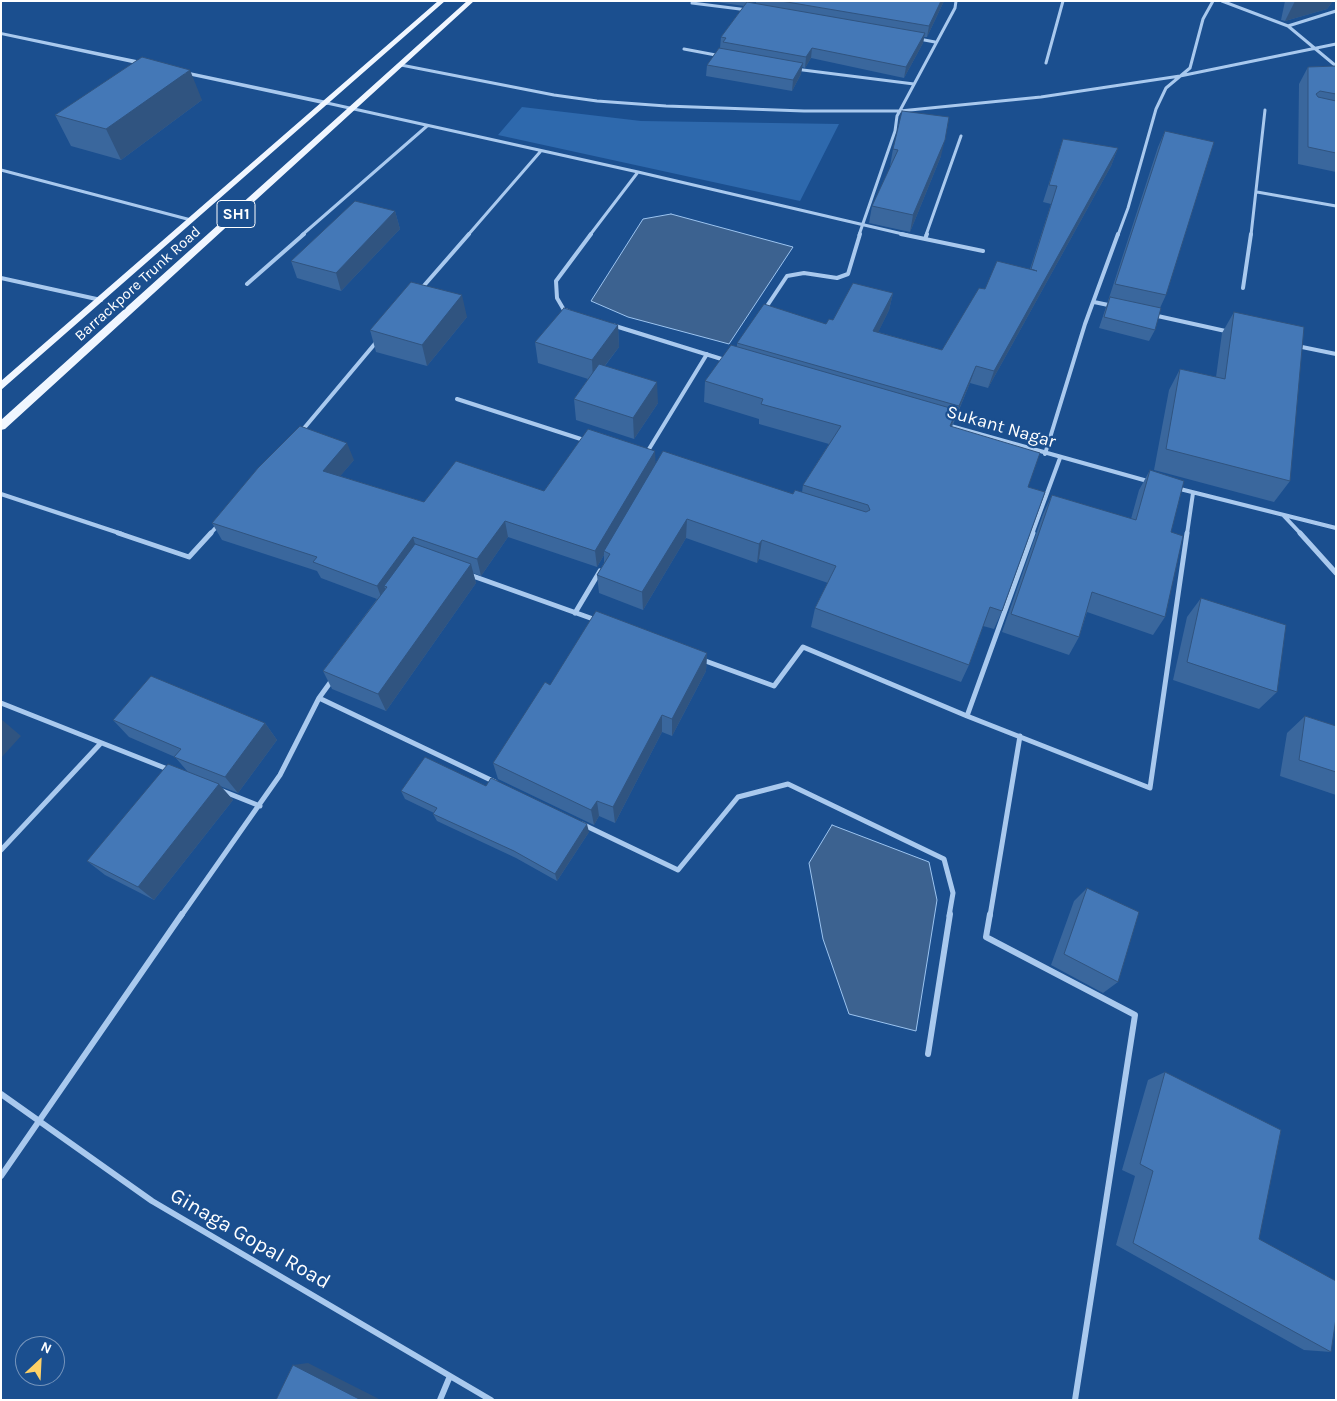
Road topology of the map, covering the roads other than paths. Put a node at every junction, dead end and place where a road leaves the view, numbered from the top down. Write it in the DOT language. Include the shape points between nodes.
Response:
graph roads {
  1 [pos="442,1"];
  2 [pos="471,1"];
  3 [pos="956,1"];
  4 [pos="1063,1"];
  5 [pos="1213,1"];
  6 [pos="1222,1"];
  7 [pos="692,3"];
  8 [pos="753,6"];
  9 [pos="1336,12"];
  10 [pos="1288,26"];
  11 [pos="1,33"];
  12 [pos="916,39"];
  13 [pos="936,42"];
  14 [pos="1336,44"];
  15 [pos="684,49"];
  16 [pos="1316,49"];
  17 [pos="731,57"];
  18 [pos="1046,63"];
  19 [pos="401,65"];
  20 [pos="154,66"];
  21 [pos="1336,66"];
  22 [pos="786,68"];
  23 [pos="174,70"];
  24 [pos="1180,76"];
  25 [pos="914,84"];
  26 [pos="327,103"];
  27 [pos="352,109"];
  28 [pos="1265,110"];
  29 [pos="900,111"];
  30 [pos="427,126"];
  31 [pos="960,136"];
  32 [pos="540,152"];
  33 [pos="1,170"];
  34 [pos="638,172"];
  35 [pos="1257,192"];
  36 [pos="1336,206"];
  37 [pos="191,220"];
  38 [pos="862,226"];
  39 [pos="925,239"];
  40 [pos="983,251"];
  41 [pos="1,278"];
  42 [pos="248,284"];
  43 [pos="1243,288"];
  44 [pos="416,294"];
  45 [pos="101,300"];
  46 [pos="1094,302"];
  47 [pos="1122,308"];
  48 [pos="574,313"];
  49 [pos="1150,314"];
  50 [pos="761,315"];
  51 [pos="602,322"];
  52 [pos="385,332"];
  53 [pos="1234,333"];
  54 [pos="1291,345"];
  55 [pos="707,354"];
  56 [pos="1336,354"];
  57 [pos="730,362"];
  58 [pos="1,387"];
  59 [pos="457,400"];
  60 [pos="940,423"];
  61 [pos="1,426"];
  62 [pos="298,435"];
  63 [pos="596,444"];
  64 [pos="1045,454"];
  65 [pos="1060,458"];
  66 [pos="649,461"];
  67 [pos="1155,483"];
  68 [pos="1174,488"];
  69 [pos="1193,492"];
  70 [pos="1,494"];
  71 [pos="1283,515"];
  72 [pos="221,521"];
  73 [pos="1336,528"];
  74 [pos="604,563"];
  75 [pos="1336,573"];
  76 [pos="465,574"];
  77 [pos="575,613"];
  78 [pos="602,623"];
  79 [pos="692,656"];
  80 [pos="336,675"];
  81 [pos="319,698"];
  82 [pos="1,703"];
  83 [pos="967,716"];
  84 [pos="1020,736"];
  85 [pos="101,743"];
  86 [pos="180,774"];
  87 [pos="498,784"];
  88 [pos="215,788"];
  89 [pos="260,806"];
  90 [pos="579,823"];
  91 [pos="1,850"];
  92 [pos="928,1054"];
  93 [pos="1,1094"];
  94 [pos="38,1120"];
  95 [pos="1,1176"];
  96 [pos="450,1376"];
  97 [pos="440,1400"];
  98 [pos="491,1400"];
  99 [pos="1075,1400"];
  1 -- 26 [label="main road, Barrackpore Trunk Road / SH1"];
  2 -- 19 [label="main road, Barrackpore Trunk Road / SH1"];
  3 -- 13 [label="street"];
  4 -- 18 [label="street"];
  5 -- 24 [label="street" via="1203,19 1190,68"];
  6 -- 10 [label="street"];
  7 -- 8 [label="street" via="750,10"];
  9 -- 10 [label="street"];
  10 -- 16 [label="street"];
  11 -- 20 [label="street"];
  12 -- 13 [label="street"];
  13 -- 25 [label="street"];
  14 -- 16 [label="street"];
  15 -- 17 [label="street"];
  16 -- 21 [label="street"];
  16 -- 24 [label="street"];
  19 -- 27 [label="main road, Barrackpore Trunk Road / SH1"];
  19 -- 29 [label="street" via="597,101 804,111"];
  22 -- 25 [label="street"];
  23 -- 26 [label="street"];
  24 -- 29 [label="street" via="1041,97"];
  24 -- 46 [label="street" via="1166,88 1156,109 1128,208"];
  25 -- 29 [label="street"];
  26 -- 27 [label="street"];
  26 -- 37 [label="main road, Barrackpore Trunk Road / SH1"];
  27 -- 30 [label="street"];
  27 -- 61 [label="main road, Barrackpore Trunk Road / SH1"];
  28 -- 35 [label="street"];
  29 -- 38 [label="street"];
  30 -- 32 [label="street"];
  30 -- 42 [label="street"];
  31 -- 39 [label="street"];
  32 -- 34 [label="street"];
  32 -- 44 [label="street"];
  33 -- 37 [label="street"];
  34 -- 38 [label="street"];
  34 -- 48 [label="street" via="556,281 556,298 564,310"];
  35 -- 36 [label="street"];
  35 -- 43 [label="street"];
  37 -- 45 [label="main road, Barrackpore Trunk Road / SH1"];
  38 -- 39 [label="street"];
  38 -- 50 [label="street" via="848,274 837,278 804,273 787,276"];
  39 -- 40 [label="street"];
  41 -- 45 [label="street"];
  45 -- 58 [label="main road, Barrackpore Trunk Road / SH1"];
  46 -- 47 [label="street"];
  46 -- 64 [label="street"];
  49 -- 53 [label="street"];
  51 -- 55 [label="street"];
  52 -- 62 [label="street"];
  54 -- 56 [label="street"];
  55 -- 57 [label="street"];
  55 -- 66 [label="street" via="643,459"];
  59 -- 63 [label="street"];
  60 -- 64 [label="street, Sukant Nagar"];
  64 -- 65 [label="street, Sukant Nagar"];
  65 -- 67 [label="street, Sukant Nagar"];
  65 -- 83 [label="street"];
  68 -- 69 [label="street"];
  69 -- 71 [label="street"];
  69 -- 84 [label="street" via="1150,788"];
  70 -- 72 [label="street" via="189,558"];
  71 -- 73 [label="street"];
  71 -- 75 [label="street"];
  74 -- 77 [label="street"];
  76 -- 77 [label="street"];
  77 -- 78 [label="street"];
  79 -- 83 [label="street" via="774,686 803,647"];
  80 -- 81 [label="street"];
  81 -- 87 [label="street"];
  81 -- 89 [label="street" via="280,775"];
  82 -- 85 [label="street"];
  83 -- 84 [label="street"];
  84 -- 99 [label="street" via="986,937 1134,1015"];
  85 -- 86 [label="street"];
  85 -- 91 [label="street"];
  88 -- 89 [label="street"];
  89 -- 94 [label="street"];
  90 -- 92 [label="street" via="678,870 738,797 788,784 944,859 953,893"];
  93 -- 94 [label="street, Ginaga Gopal Road"];
  94 -- 95 [label="street"];
  94 -- 96 [label="street, Ginaga Gopal Road" via="152,1201"];
  96 -- 97 [label="street"];
  96 -- 98 [label="street, Ginaga Gopal Road"];
}
